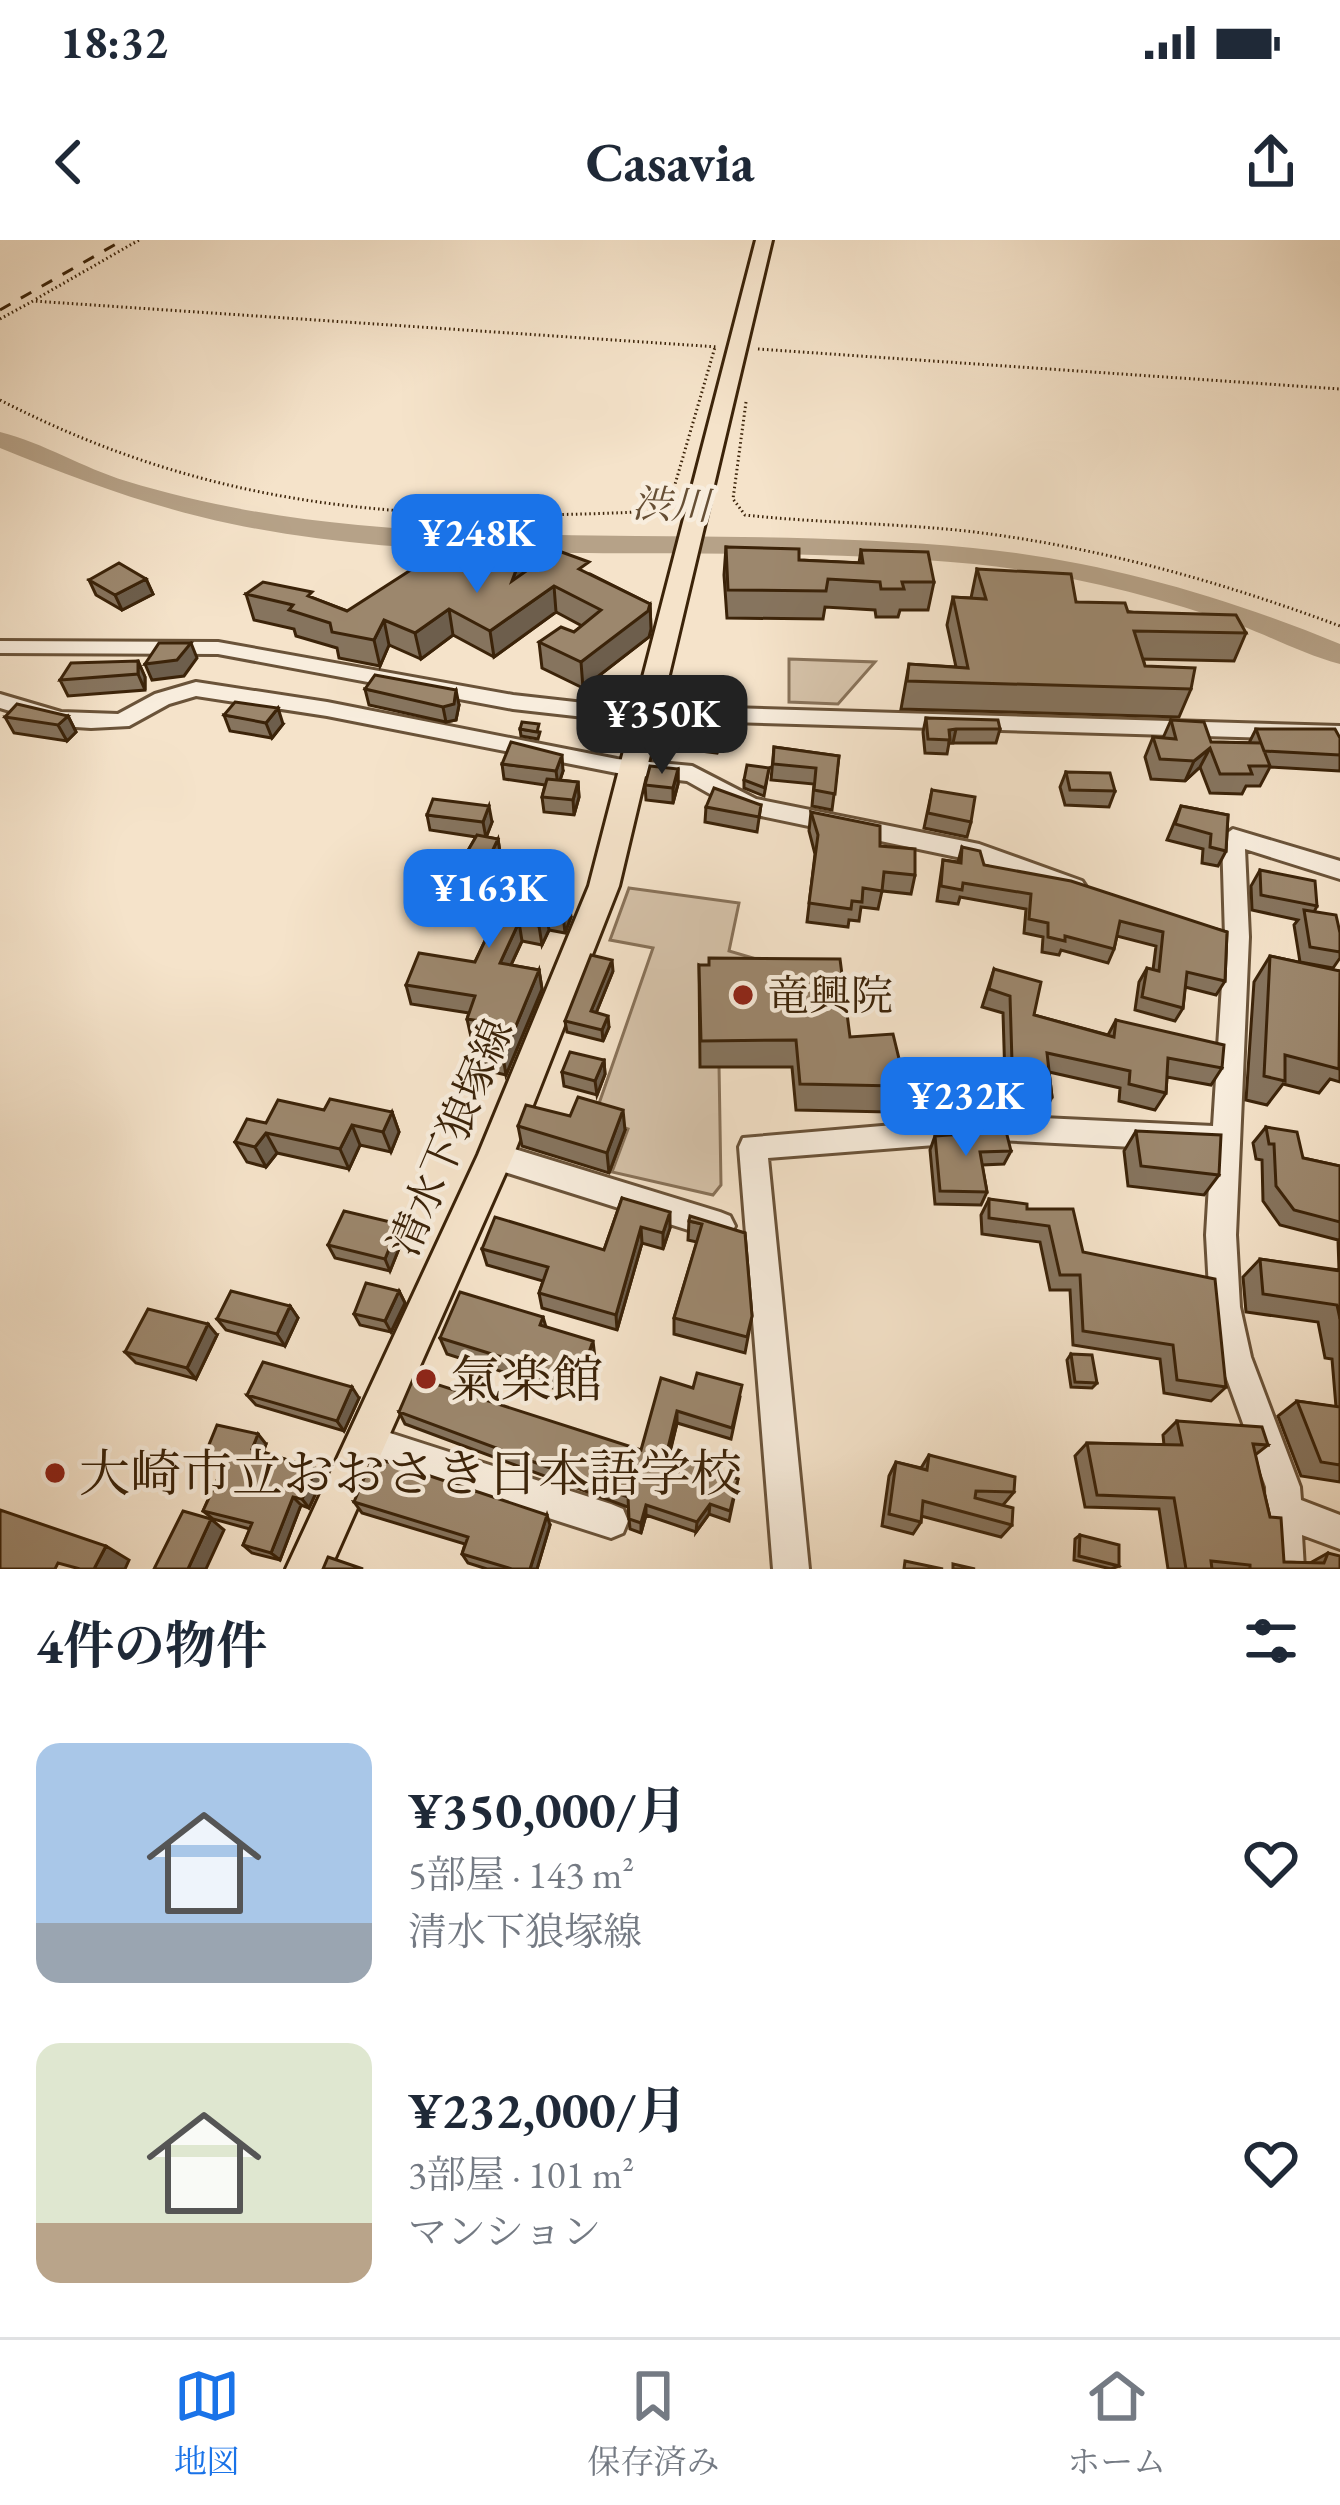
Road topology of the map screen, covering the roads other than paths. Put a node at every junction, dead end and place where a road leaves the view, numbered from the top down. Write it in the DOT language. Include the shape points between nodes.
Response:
graph roads {
  1 [pos="764,240"];
  2 [pos="0,647"];
  3 [pos="0,700"];
  4 [pos="649,715"];
  5 [pos="1340,733"];
  6 [pos="632,766"];
  7 [pos="1340,870"];
  8 [pos="1105,897"];
  9 [pos="1228,1139"];
  10 [pos="495,1156"];
  11 [pos="763,1239"];
  12 [pos="365,1442"];
  13 [pos="1285,1511"];
  14 [pos="611,1521"];
  15 [pos="1340,1532"];
  16 [pos="308,1569"];
  17 [pos="791,1569"];
  18 [pos="1286,1569"];
  1 -- 4 [label="main road, 清水下狼塚線"];
  2 -- 4 [label="street" via="218,648 513,703"];
  3 -- 6 [label="street" via="60,719 122,721 180,693 226,692"];
  4 -- 5 [label="street"];
  4 -- 6 [label="main road, 清水下狼塚線"];
  6 -- 8 [label="street" via="692,773 750,806 979,853"];
  6 -- 10 [label="main road, 清水下狼塚線" via="604,886"];
  7 -- 9 [label="street" via="1233,837"];
  9 -- 11 [label="street" via="999,1128 753,1148"];
  9 -- 13 [label="street" via="1225,1307"];
  10 -- 11 [label="street"];
  10 -- 12 [label="main road, 清水下狼塚線"];
  11 -- 17 [label="street"];
  12 -- 14 [label="street"];
  12 -- 16 [label="main road, 清水下狼塚線"];
  13 -- 15 [label="street"];
  13 -- 18 [label="street"];
}
